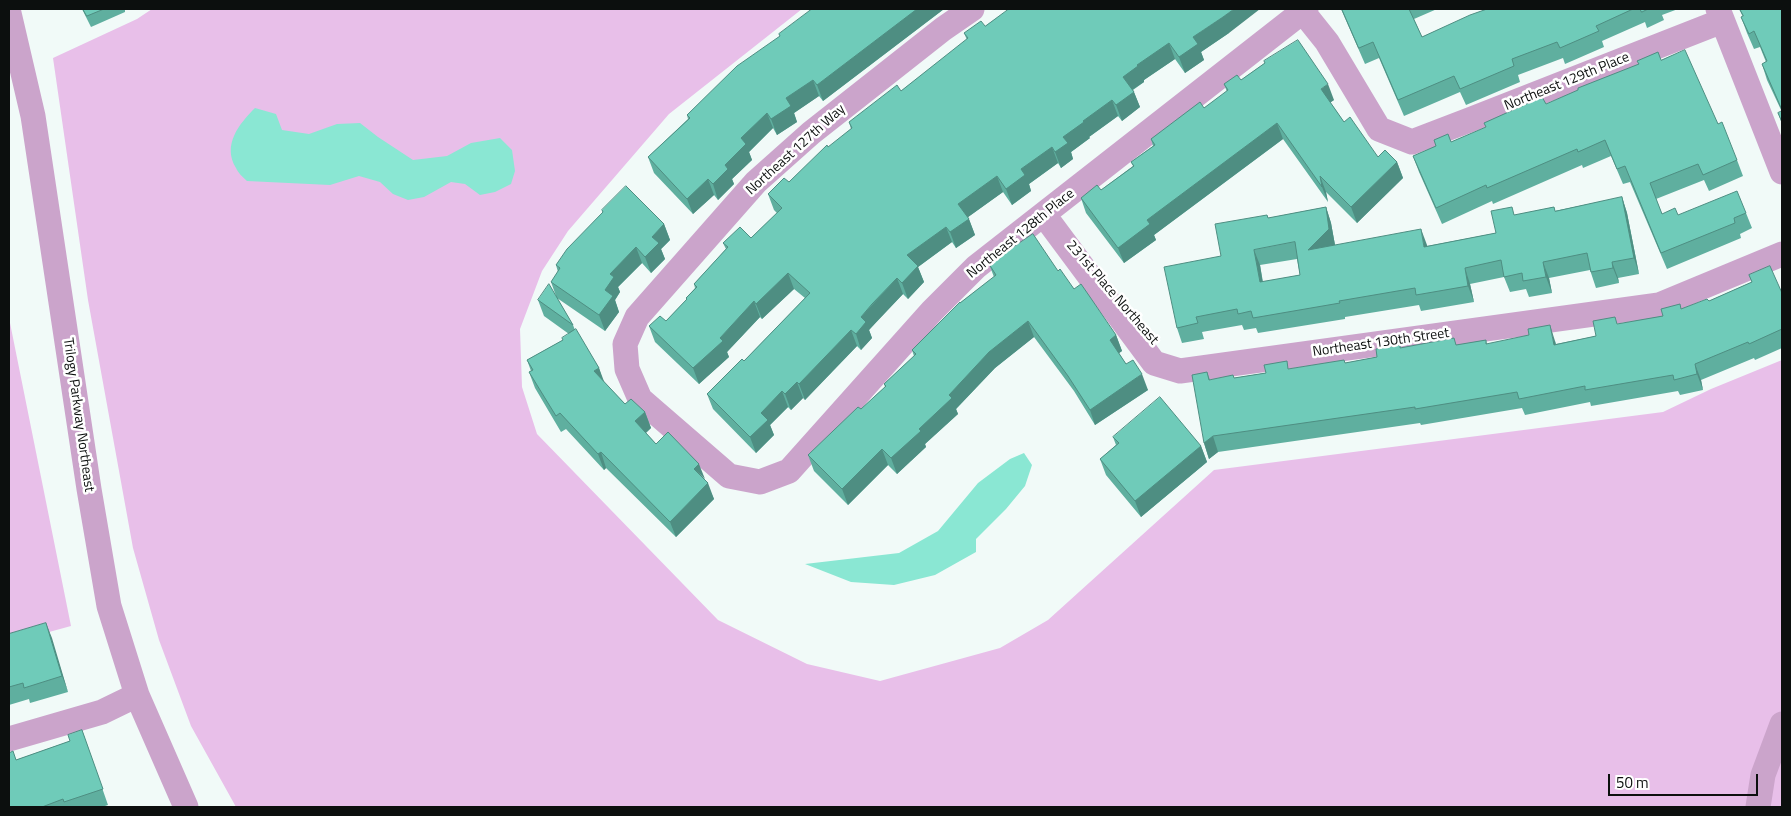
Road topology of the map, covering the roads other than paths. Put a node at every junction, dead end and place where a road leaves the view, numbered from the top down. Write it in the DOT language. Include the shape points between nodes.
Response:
graph roads {
  1 [pos="972,9"];
  2 [pos="1305,10"];
  3 [pos="9,13"];
  4 [pos="1720,15"];
  5 [pos="1782,172"];
  6 [pos="1044,215"];
  7 [pos="1782,254"];
  8 [pos="1180,371"];
  9 [pos="760,482"];
  10 [pos="136,695"];
  11 [pos="1782,724"];
  12 [pos="9,739"];
  13 [pos="186,807"];
  14 [pos="1758,807"];
  1 -- 9 [label="street, Northeast 127th Way" via="811,133 756,182 637,316 625,344 627,369 640,399 729,476"];
  2 -- 4 [label="street, Northeast 129th Place" via="1379,129 1412,142 1472,120"];
  2 -- 6 [label="street, Northeast 128th Place"];
  3 -- 10 [label="street, Trilogy Parkway Northeast" via="34,116 108,606"];
  4 -- 5 [label="street"];
  6 -- 8 [label="street, 231st Place Northeast"];
  6 -- 9 [label="street, Northeast 128th Place" via="976,267 932,310 789,471"];
  7 -- 8 [label="street, Northeast 130th Street" via="1659,305"];
  10 -- 12 [label="street" via="102,712"];
  10 -- 13 [label="street, Trilogy Parkway Northeast"];
  11 -- 14 [label="street" via="1763,775"];
}
